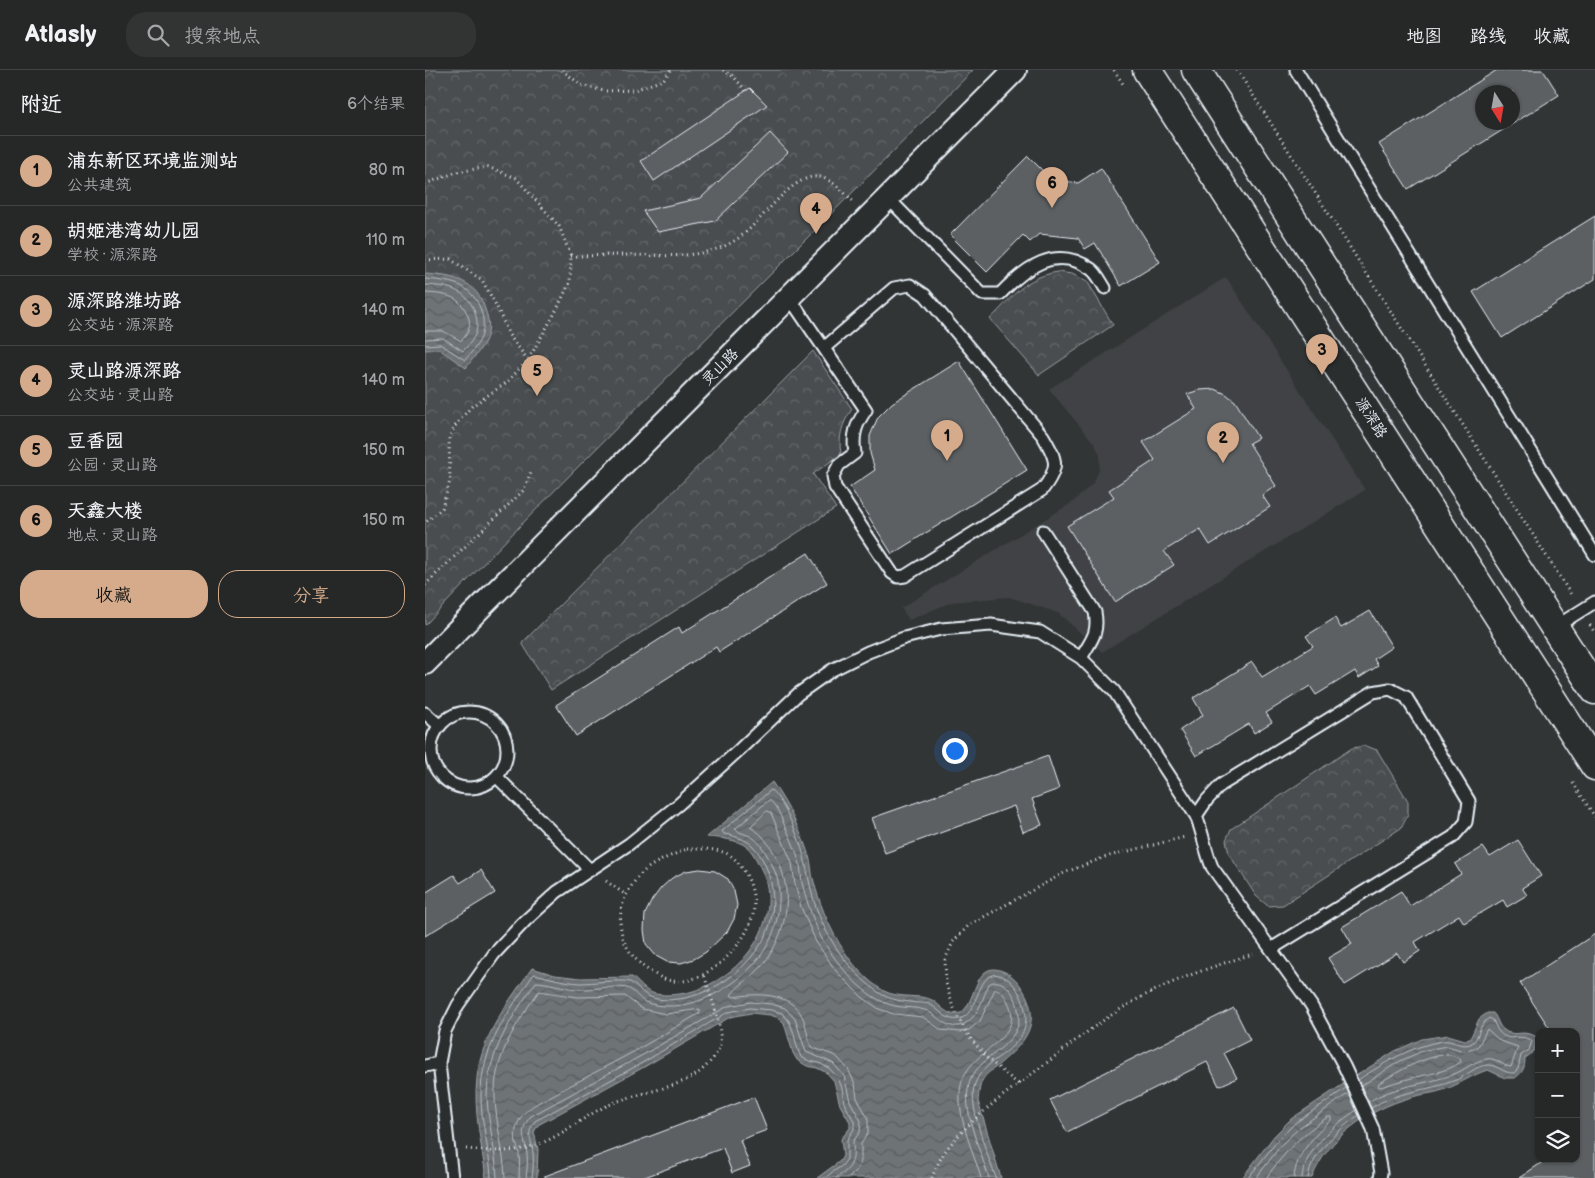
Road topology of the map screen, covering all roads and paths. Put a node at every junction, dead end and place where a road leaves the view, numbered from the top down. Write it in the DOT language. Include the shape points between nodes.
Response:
graph roads {
  1 [pos="562,70"];
  2 [pos="671,70"];
  3 [pos="723,70"];
  4 [pos="1015,70"];
  5 [pos="1147,70"];
  6 [pos="1195,70"];
  7 [pos="1237,70"];
  8 [pos="1296,70"];
  9 [pos="746,91"];
  10 [pos="425,184"];
  11 [pos="888,198"];
  12 [pos="869,217"];
  13 [pos="571,256"];
  14 [pos="425,260"];
  15 [pos="1105,288"];
  16 [pos="789,298"];
  17 [pos="824,348"];
  18 [pos="528,360"];
  19 [pos="532,469"];
  20 [pos="425,523"];
  21 [pos="1043,531"];
  22 [pos="1595,555"];
  23 [pos="425,585"];
  24 [pos="1595,602"];
  25 [pos="1581,611"];
  26 [pos="1555,627"];
  27 [pos="1595,633"];
  28 [pos="1081,658"];
  29 [pos="425,663"];
  30 [pos="1595,690"];
  31 [pos="425,713"];
  32 [pos="440,726"];
  33 [pos="1595,766"];
  34 [pos="497,777"];
  35 [pos="1196,816"];
  36 [pos="1203,832"];
  37 [pos="590,870"];
  38 [pos="1271,949"];
  39 [pos="704,974"];
  40 [pos="439,1063"];
  41 [pos="425,1066"];
  42 [pos="1018,1084"];
  43 [pos="476,1150"];
  44 [pos="452,1178"];
  45 [pos="932,1178"];
  46 [pos="1380,1178"];
  1 -- 2 [label="path" via="581,85 604,91 634,90 663,80"];
  3 -- 9 [label="path"];
  4 -- 11 [label="street, 灵山路"];
  5 -- 33 [label="main road, 源深路"];
  6 -- 26 [label="main road"];
  7 -- 25 [label="path"];
  8 -- 22 [label="lane"];
  10 -- 13 [label="path" via="457,172 488,167 516,178 559,226"];
  11 -- 12 [label="street, 灵山路"];
  11 -- 15 [label="lane" via="982,294 1000,294 1029,268 1049,259 1072,260 1092,270"];
  12 -- 13 [label="path" via="828,180 814,176 798,182 740,238 717,249 694,254"];
  12 -- 16 [label="street, 灵山路"];
  13 -- 18 [label="path" via="570,282"];
  14 -- 18 [label="path" via="450,259 482,280 509,335"];
  16 -- 17 [label="lane"];
  16 -- 29 [label="street, 灵山路"];
  17 -- 17 [label="lane" via="894,288 910,285 925,294 1043,436 1055,460 1053,476 1042,490 905,576 898,577 892,573 835,487 833,476 839,465 855,453 854,430 866,410"];
  18 -- 20 [label="path" via="506,383 473,406 457,423 449,437 450,481 443,508"];
  19 -- 23 [label="path" via="524,490"];
  21 -- 28 [label="lane" via="1095,612 1094,636"];
  24 -- 25 [label="lane"];
  25 -- 26 [label="lane"];
  25 -- 27 [label="path"];
  26 -- 30 [label="main road"];
  28 -- 35 [label="lane" via="1114,691"];
  28 -- 37 [label="lane" via="1040,632 991,625 941,629 904,638 868,652 832,670 798,694 679,804"];
  31 -- 32 [label="lane"];
  32 -- 34 [label="lane" via="433,737 433,762 449,783 461,788 474,788"];
  32 -- 34 [label="lane" via="449,718 473,712 495,722 507,743 504,767"];
  34 -- 37 [label="lane"];
  35 -- 36 [label="lane"];
  35 -- 38 [label="lane" via="1221,785 1373,692 1391,689 1406,697 1469,801 1467,822 1453,837"];
  36 -- 38 [label="lane" via="1212,867"];
  36 -- 42 [label="path" via="1105,857 1072,870 969,925 953,942 945,960 952,1004 970,1038"];
  37 -- 40 [label="lane" via="557,892 494,954 458,1004 445,1031"];
  38 -- 42 [label="path" via="1223,963 1137,1000 1096,1025"];
  38 -- 46 [label="lane" via="1311,1005 1344,1066 1373,1129"];
  39 -- 39 [label="path" via="729,956 744,936 753,914 753,896 748,878 728,854 708,849 687,849 662,860 639,876 626,895 619,916 631,955 645,968 662,978 678,982"];
  39 -- 43 [label="path" via="721,1031 719,1048 698,1073 681,1082 611,1104 542,1144 513,1151"];
  40 -- 41 [label="lane"];
  40 -- 44 [label="lane"];
  42 -- 45 [label="path" via="949,1146"];
}
